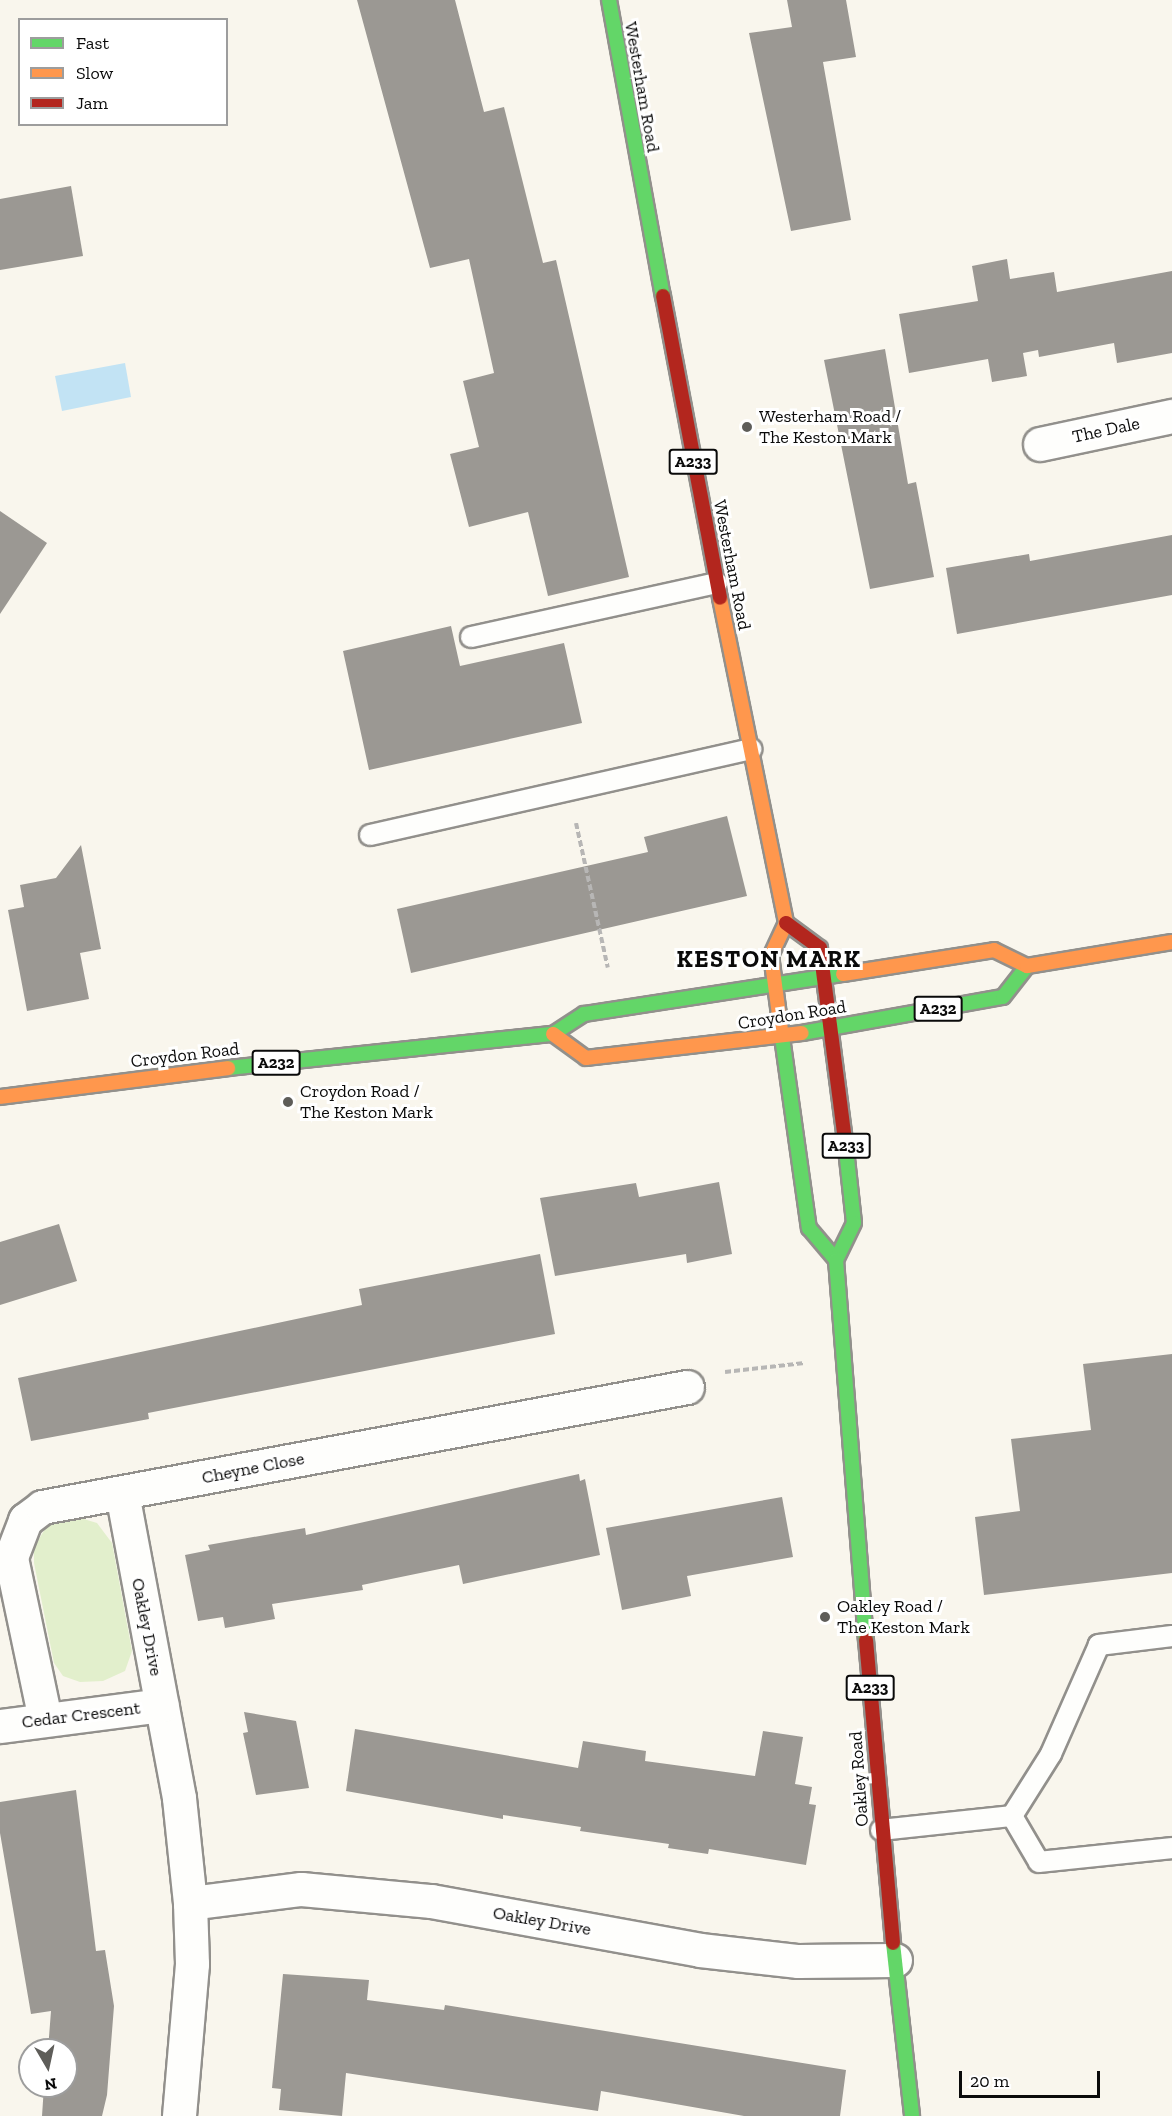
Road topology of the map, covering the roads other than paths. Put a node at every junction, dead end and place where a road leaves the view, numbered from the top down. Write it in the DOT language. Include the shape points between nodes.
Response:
graph roads {
  1 [pos="609,0"];
  2 [pos="1172,416"];
  3 [pos="1040,444"];
  4 [pos="717,583"];
  5 [pos="471,638"];
  6 [pos="751,749"];
  7 [pos="370,835"];
  8 [pos="786,923"];
  9 [pos="1172,942"];
  10 [pos="1027,966"];
  11 [pos="825,980"];
  12 [pos="775,987"];
  13 [pos="833,1028"];
  14 [pos="553,1034"];
  15 [pos="783,1036"];
  16 [pos="0,1097"];
  17 [pos="836,1260"];
  18 [pos="687,1387"];
  19 [pos="122,1493"];
  20 [pos="1172,1636"];
  21 [pos="162,1705"];
  22 [pos="45,1719"];
  23 [pos="0,1726"];
  24 [pos="1012,1816"];
  25 [pos="881,1830"];
  26 [pos="1172,1848"];
  27 [pos="190,1903"];
  28 [pos="895,1960"];
  29 [pos="179,2116"];
  30 [pos="912,2116"];
  1 -- 4 [label="main road, Westerham Road / A233"];
  2 -- 3 [label="street, The Dale"];
  4 -- 5 [label="lane"];
  4 -- 6 [label="main road, Westerham Road / A233"];
  6 -- 7 [label="lane"];
  6 -- 8 [label="main road, Westerham Road / A233"];
  8 -- 11 [label="main road, A233" via="820,948"];
  8 -- 12 [label="main road, A233" via="771,955"];
  9 -- 10 [label="main road"];
  10 -- 11 [label="main road, Croydon Road / A232" via="994,950"];
  10 -- 13 [label="main road, Croydon Road / A232" via="1004,997"];
  11 -- 12 [label="main road, Croydon Road / A232"];
  11 -- 13 [label="main road, A233"];
  12 -- 14 [label="main road, Croydon Road / A232" via="584,1014"];
  12 -- 15 [label="main road, A233"];
  13 -- 15 [label="main road, Croydon Road / A232"];
  13 -- 17 [label="main road, A233" via="854,1223"];
  14 -- 15 [label="main road, Croydon Road / A232" via="586,1058"];
  14 -- 16 [label="main road, Croydon Road / A232"];
  15 -- 17 [label="main road, A233" via="809,1228"];
  17 -- 25 [label="main road, Oakley Road / A233"];
  18 -- 19 [label="street, Cheyne Close"];
  19 -- 21 [label="street, Oakley Drive"];
  19 -- 22 [label="street, Cheyne Close" via="42,1507 25,1520 15,1538 10,1557"];
  20 -- 24 [label="lane" via="1099,1645 1051,1754"];
  21 -- 22 [label="street, Cedar Crescent"];
  21 -- 27 [label="street, Oakley Drive" via="179,1798"];
  22 -- 23 [label="street, Cedar Crescent"];
  24 -- 25 [label="lane"];
  24 -- 26 [label="lane" via="1040,1862"];
  25 -- 28 [label="main road, Oakley Road / A233"];
  27 -- 28 [label="street, Oakley Drive" via="301,1890 431,1901 700,1950 798,1961"];
  27 -- 29 [label="street, Oakley Drive" via="192,1964"];
  28 -- 30 [label="main road, Oakley Road / A233"];
}
